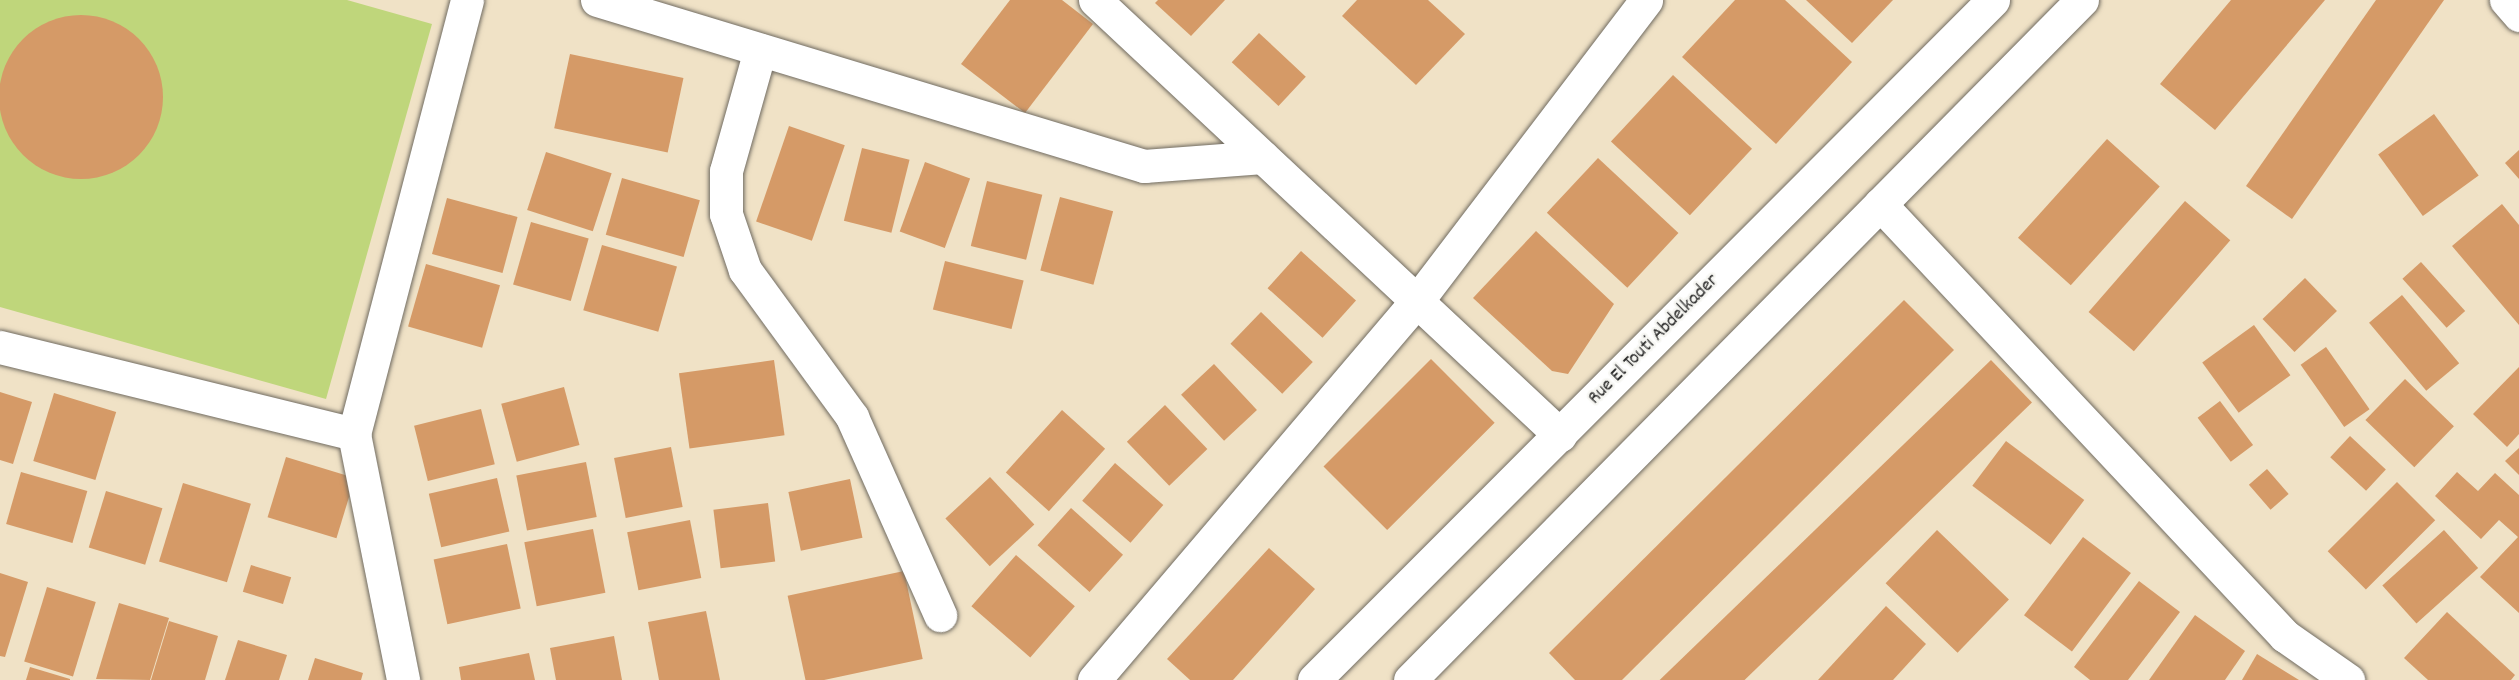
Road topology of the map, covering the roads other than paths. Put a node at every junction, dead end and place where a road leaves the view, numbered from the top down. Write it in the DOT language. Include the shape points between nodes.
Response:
graph roads {
  1 [pos="467,0"];
  2 [pos="597,0"];
  3 [pos="1095,0"];
  4 [pos="1646,0"];
  5 [pos="1993,0"];
  6 [pos="2082,0"];
  7 [pos="2506,0"];
  8 [pos="2519,15"];
  9 [pos="760,50"];
  10 [pos="1263,157"];
  11 [pos="1880,204"];
  12 [pos="1417,301"];
  13 [pos="0,347"];
  14 [pos="354,434"];
  15 [pos="1560,435"];
  16 [pos="940,615"];
  17 [pos="404,680"];
  18 [pos="1094,680"];
  19 [pos="1314,680"];
  20 [pos="1410,680"];
  21 [pos="2348,680"];
  1 -- 14 [label="street"];
  2 -- 9 [label="street"];
  3 -- 10 [label="street"];
  4 -- 12 [label="street"];
  5 -- 15 [label="street, Rue El Touti Abdelkader"];
  6 -- 11 [label="street"];
  7 -- 8 [label="street"];
  9 -- 10 [label="street" via="1144,166"];
  9 -- 16 [label="street" via="726,171 726,214 745,270 852,417"];
  10 -- 12 [label="street"];
  11 -- 20 [label="street"];
  11 -- 21 [label="street" via="2285,636"];
  12 -- 15 [label="street"];
  12 -- 18 [label="street"];
  13 -- 14 [label="street"];
  14 -- 17 [label="street"];
  15 -- 19 [label="street, Rue El Touti Abdelkader"];
}
